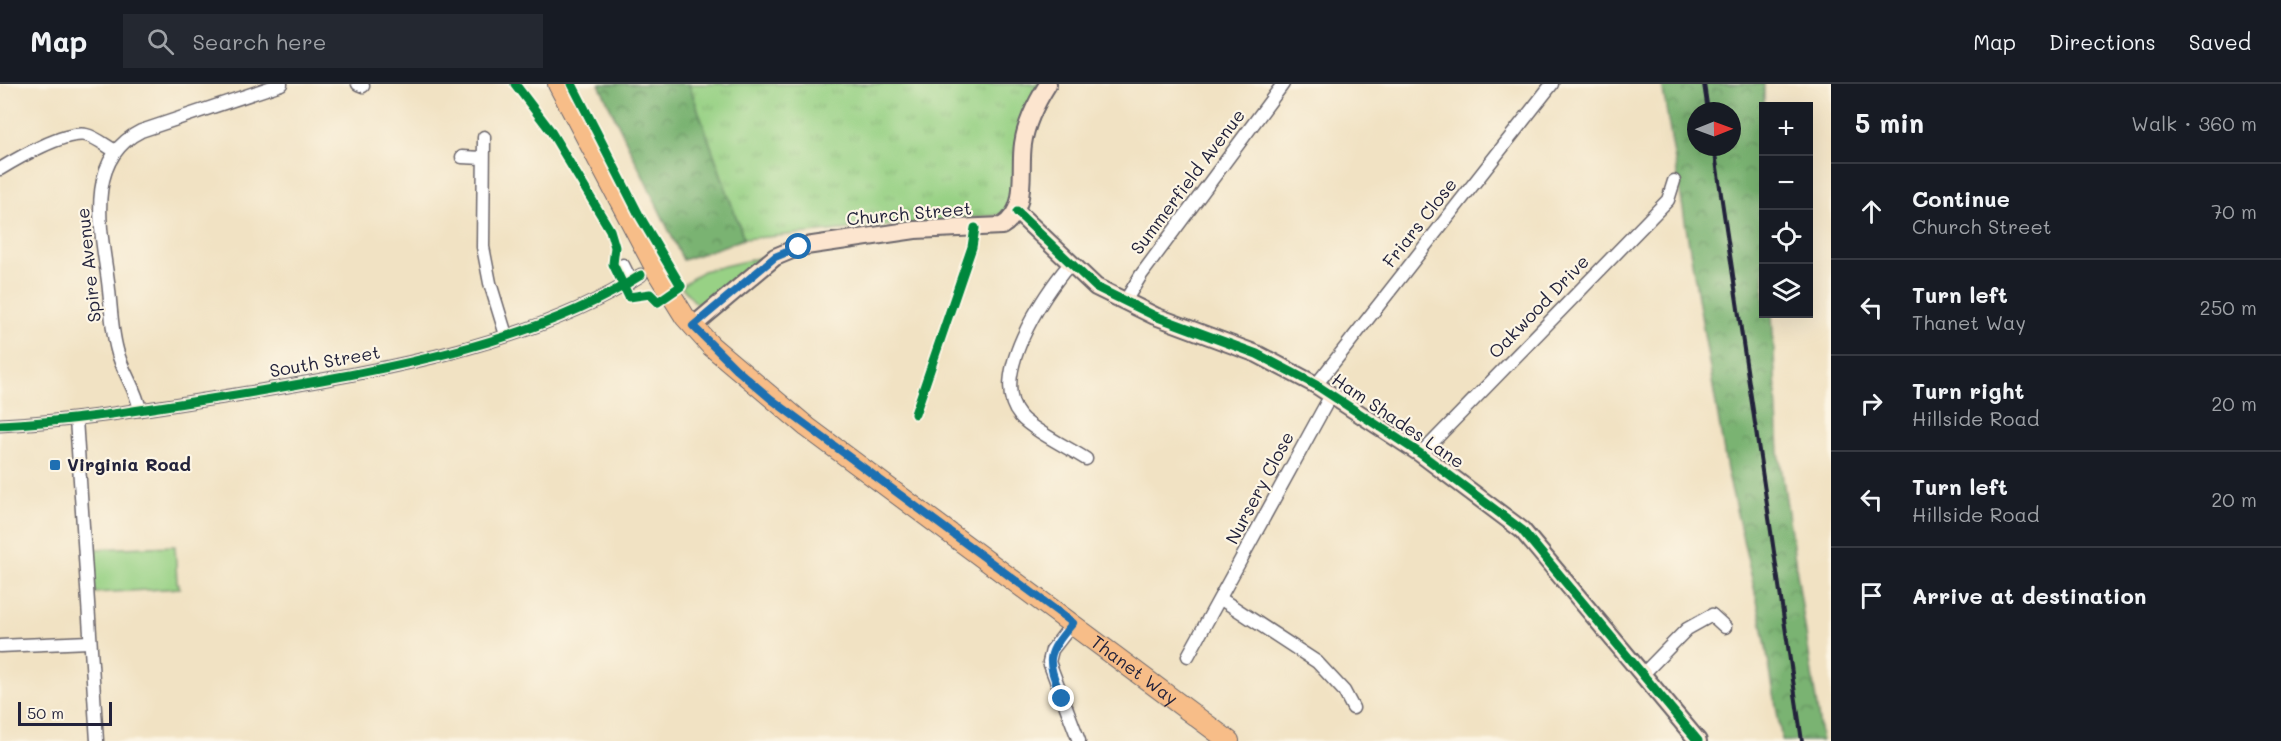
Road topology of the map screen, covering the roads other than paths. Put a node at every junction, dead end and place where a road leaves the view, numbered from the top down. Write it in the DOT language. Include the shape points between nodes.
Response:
graph roads {
  1 [pos="281,84"];
  2 [pos="558,84"];
  3 [pos="1048,84"];
  4 [pos="1283,84"];
  5 [pos="1552,84"];
  6 [pos="484,137"];
  7 [pos="115,151"];
  8 [pos="462,157"];
  9 [pos="483,158"];
  10 [pos="0,169"];
  11 [pos="1674,181"];
  12 [pos="1017,212"];
  13 [pos="623,265"];
  14 [pos="1070,265"];
  15 [pos="1124,303"];
  16 [pos="693,326"];
  17 [pos="506,335"];
  18 [pos="1316,385"];
  19 [pos="1331,395"];
  20 [pos="140,410"];
  21 [pos="76,419"];
  22 [pos="0,425"];
  23 [pos="1421,453"];
  24 [pos="1086,459"];
  25 [pos="1221,599"];
  26 [pos="1073,623"];
  27 [pos="1725,627"];
  28 [pos="89,642"];
  29 [pos="0,646"];
  30 [pos="1188,656"];
  31 [pos="1644,673"];
  32 [pos="1353,708"];
  33 [pos="1695,740"];
  34 [pos="97,741"];
  35 [pos="1078,741"];
  36 [pos="1229,741"];
  1 -- 7 [label="street, Spire Avenue" via="141,131"];
  2 -- 16 [label="main road, Thanet Way" via="659,275"];
  3 -- 12 [label="street" via="1028,122"];
  4 -- 15 [label="street, Summerfield Avenue"];
  5 -- 18 [label="street, Friars Close"];
  6 -- 9 [label="street"];
  7 -- 10 [label="street" via="90,136 77,135"];
  7 -- 20 [label="street, Spire Avenue" via="103,178 99,216 117,349"];
  8 -- 9 [label="street"];
  9 -- 17 [label="street" via="483,247"];
  11 -- 23 [label="street, Oakwood Drive" via="1668,200"];
  12 -- 14 [label="street, Ham Shades Lane"];
  12 -- 16 [label="street, Church Street" via="1002,226 915,230 799,247 775,257"];
  13 -- 17 [label="street, South Street" via="636,278 580,309"];
  14 -- 15 [label="street, Ham Shades Lane" via="1096,287"];
  14 -- 24 [label="street" via="1048,290 1011,366 1009,392 1025,421"];
  15 -- 18 [label="street, Ham Shades Lane" via="1257,354"];
  16 -- 26 [label="main road, Thanet Way" via="780,406"];
  17 -- 20 [label="street, South Street" via="364,373"];
  18 -- 19 [label="street, Ham Shades Lane"];
  19 -- 23 [label="street, Ham Shades Lane"];
  19 -- 25 [label="street, Nursery Close"];
  20 -- 21 [label="street, South Street"];
  21 -- 22 [label="street, South Street"];
  21 -- 28 [label="street"];
  23 -- 31 [label="street, Ham Shades Lane" via="1522,530"];
  25 -- 30 [label="street, Nursery Close"];
  25 -- 32 [label="street" via="1317,662 1344,691"];
  26 -- 35 [label="street" via="1052,650 1049,662"];
  26 -- 36 [label="main road, Thanet Way"];
  27 -- 31 [label="street" via="1712,615 1687,629"];
  28 -- 29 [label="street"];
  28 -- 34 [label="street"];
  31 -- 33 [label="street, Ham Shades Lane"];
}
